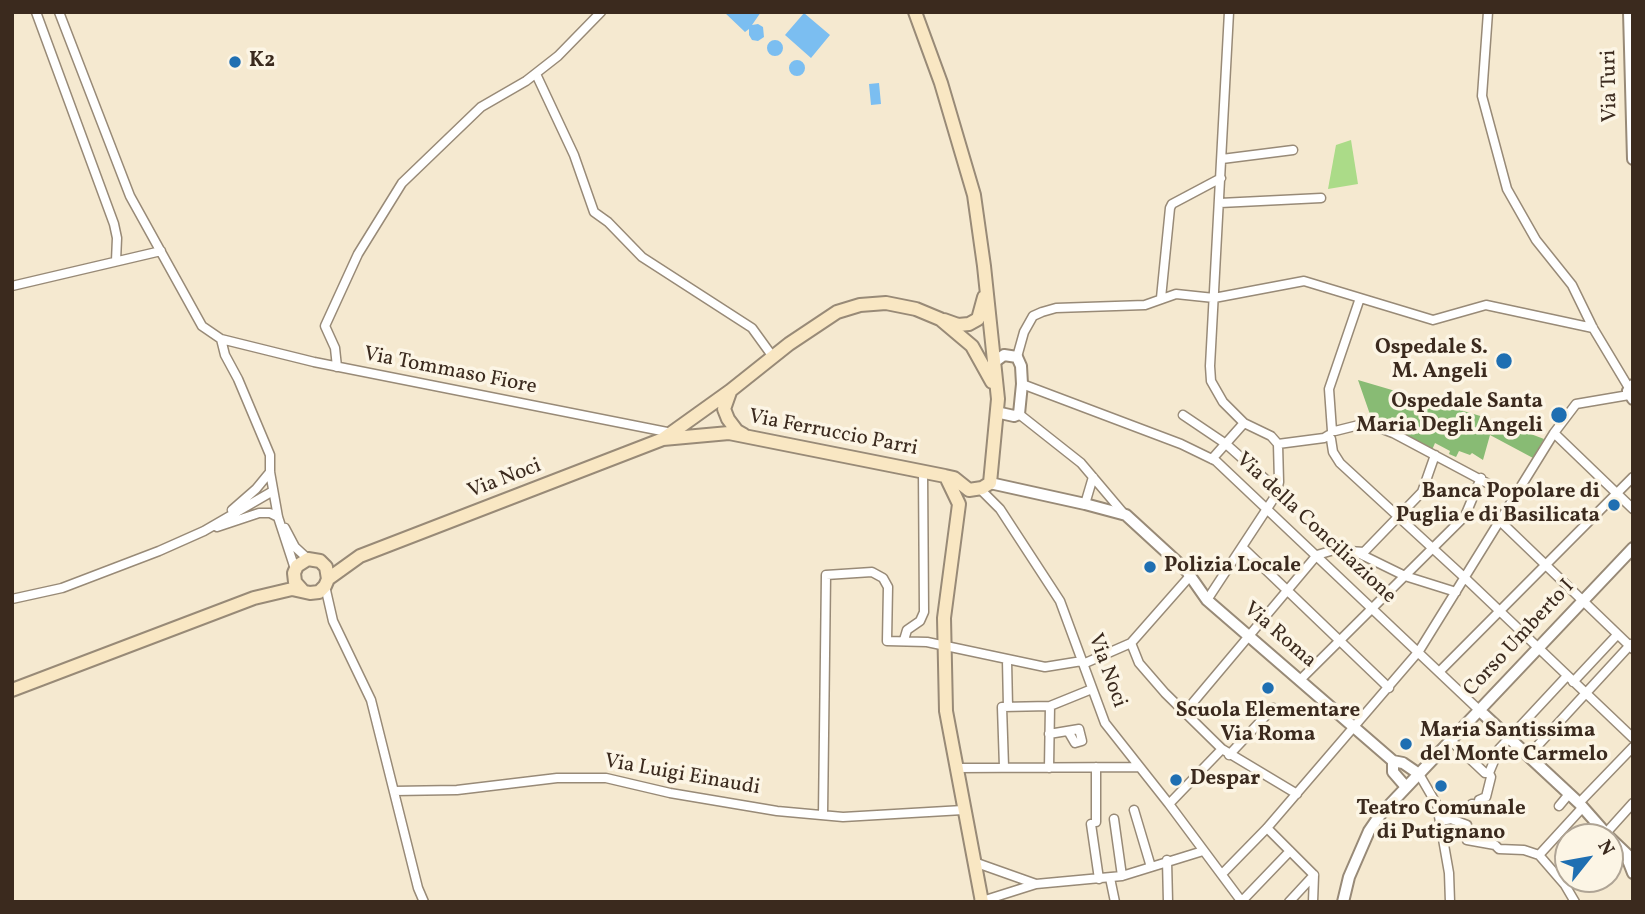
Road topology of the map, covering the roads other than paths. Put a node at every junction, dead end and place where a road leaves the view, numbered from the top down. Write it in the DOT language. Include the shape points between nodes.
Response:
graph roads {
  1 [pos="36,12"];
  2 [pos="59,12"];
  3 [pos="601,12"];
  4 [pos="915,12"];
  5 [pos="1229,12"];
  6 [pos="1488,12"];
  7 [pos="1629,12"];
  8 [pos="536,74"];
  9 [pos="1632,141"];
  10 [pos="1293,150"];
  11 [pos="1222,159"];
  12 [pos="1633,159"];
  13 [pos="1221,178"];
  14 [pos="1321,198"];
  15 [pos="1220,203"];
  16 [pos="161,251"];
  17 [pos="116,261"];
  18 [pos="12,286"];
  19 [pos="986,286"];
  20 [pos="1161,298"];
  21 [pos="1214,298"];
  22 [pos="1360,298"];
  23 [pos="940,319"];
  24 [pos="1592,328"];
  25 [pos="221,339"];
  26 [pos="1017,356"];
  27 [pos="773,357"];
  28 [pos="993,363"];
  29 [pos="337,367"];
  30 [pos="1022,384"];
  31 [pos="730,391"];
  32 [pos="997,392"];
  33 [pos="1631,392"];
  34 [pos="996,412"];
  35 [pos="1019,414"];
  36 [pos="1183,415"];
  37 [pos="1244,423"];
  38 [pos="1554,433"];
  39 [pos="1332,434"];
  40 [pos="668,436"];
  41 [pos="748,437"];
  42 [pos="1278,443"];
  43 [pos="1226,444"];
  44 [pos="1436,455"];
  45 [pos="1212,459"];
  46 [pos="923,471"];
  47 [pos="270,472"];
  48 [pos="945,475"];
  49 [pos="1093,477"];
  50 [pos="1633,477"];
  51 [pos="1481,478"];
  52 [pos="1272,485"];
  53 [pos="980,487"];
  54 [pos="273,491"];
  55 [pos="1615,494"];
  56 [pos="1516,498"];
  57 [pos="959,504"];
  58 [pos="1085,504"];
  59 [pos="1266,509"];
  60 [pos="1633,509"];
  61 [pos="1126,515"];
  62 [pos="278,517"];
  63 [pos="1396,517"];
  64 [pos="1500,521"];
  65 [pos="204,531"];
  66 [pos="1242,547"];
  67 [pos="1633,548"];
  68 [pos="1431,550"];
  69 [pos="1358,553"];
  70 [pos="1317,555"];
  71 [pos="360,556"];
  72 [pos="314,560"];
  73 [pos="1545,565"];
  74 [pos="295,571"];
  75 [pos="1190,576"];
  76 [pos="1405,576"];
  77 [pos="1465,578"];
  78 [pos="326,583"];
  79 [pos="1289,590"];
  80 [pos="307,592"];
  81 [pos="1456,592"];
  82 [pos="254,598"];
  83 [pos="12,600"];
  84 [pos="1207,600"];
  85 [pos="1581,601"];
  86 [pos="1372,607"];
  87 [pos="1500,612"];
  88 [pos="333,621"];
  89 [pos="1617,635"];
  90 [pos="1250,637"];
  91 [pos="904,640"];
  92 [pos="1340,640"];
  93 [pos="1131,643"];
  94 [pos="1632,646"];
  95 [pos="944,647"];
  96 [pos="1537,648"];
  97 [pos="1419,651"];
  98 [pos="1007,660"];
  99 [pos="1082,663"];
  100 [pos="1440,671"];
  101 [pos="1570,679"];
  102 [pos="1300,680"];
  103 [pos="1389,688"];
  104 [pos="1092,689"];
  105 [pos="12,690"];
  106 [pos="1586,694"];
  107 [pos="1051,706"];
  108 [pos="1005,707"];
  109 [pos="1273,708"];
  110 [pos="1479,710"];
  111 [pos="1185,712"];
  112 [pos="1356,727"];
  113 [pos="1068,731"];
  114 [pos="1049,734"];
  115 [pos="1509,738"];
  116 [pos="1633,738"];
  117 [pos="1450,740"];
  118 [pos="1633,747"];
  119 [pos="1226,752"];
  120 [pos="1529,755"];
  121 [pos="1393,761"];
  122 [pos="1004,767"];
  123 [pos="1138,767"];
  124 [pos="956,768"];
  125 [pos="1049,768"];
  126 [pos="1096,768"];
  127 [pos="1489,773"];
  128 [pos="1419,774"];
  129 [pos="1406,787"];
  130 [pos="394,790"];
  131 [pos="1297,793"];
  132 [pos="1569,794"];
  133 [pos="1633,803"];
  134 [pos="1169,804"];
  135 [pos="1472,804"];
  136 [pos="1581,805"];
  137 [pos="1559,806"];
  138 [pos="963,810"];
  139 [pos="1134,810"];
  140 [pos="823,815"];
  141 [pos="1114,818"];
  142 [pos="1441,821"];
  143 [pos="1597,823"];
  144 [pos="1618,823"];
  145 [pos="1267,828"];
  146 [pos="1290,850"];
  147 [pos="1203,851"];
  148 [pos="1539,855"];
  149 [pos="1629,857"];
  150 [pos="1167,860"];
  151 [pos="974,862"];
  152 [pos="1151,867"];
  153 [pos="1633,873"];
  154 [pos="1222,874"];
  155 [pos="1314,875"];
  156 [pos="1122,876"];
  157 [pos="1111,877"];
  158 [pos="1099,879"];
  159 [pos="1036,884"];
  160 [pos="981,901"];
  161 [pos="424,902"];
  162 [pos="1115,902"];
  163 [pos="1168,902"];
  164 [pos="1242,902"];
  165 [pos="1289,902"];
  166 [pos="1312,902"];
  167 [pos="1343,902"];
  168 [pos="1450,902"];
  169 [pos="1575,902"];
  1 -- 17 [label="street" via="114,225"];
  2 -- 16 [label="street" via="130,196"];
  3 -- 8 [label="street"];
  4 -- 19 [label="main road" via="974,195"];
  5 -- 11 [label="street"];
  6 -- 24 [label="street" via="1482,96 1507,189 1536,240 1572,285"];
  7 -- 9 [label="street, Via Turi"];
  8 -- 27 [label="street" via="574,155 594,212 642,257 751,328"];
  8 -- 29 [label="street" via="481,107 402,183 358,254 325,326"];
  9 -- 12 [label="street, Via Turi"];
  10 -- 11 [label="street"];
  11 -- 13 [label="street"];
  13 -- 15 [label="street"];
  13 -- 20 [label="street" via="1170,208"];
  14 -- 15 [label="street"];
  15 -- 21 [label="street"];
  16 -- 17 [label="street"];
  16 -- 25 [label="street" via="202,326"];
  17 -- 18 [label="street"];
  19 -- 23 [label="main road" via="978,319 958,325"];
  19 -- 28 [label="main road"];
  20 -- 21 [label="street" via="1176,293"];
  20 -- 26 [label="street" via="1146,305 1042,312 1033,316"];
  21 -- 22 [label="street" via="1304,281"];
  21 -- 37 [label="street" via="1211,381 1223,402"];
  22 -- 24 [label="street" via="1433,320 1486,305"];
  22 -- 39 [label="street" via="1329,389"];
  23 -- 27 [label="main road, Via Noci" via="886,303 860,305 837,312"];
  23 -- 32 [label="main road, Via Noci" via="972,346"];
  24 -- 33 [label="street"];
  25 -- 29 [label="street, Via Tommaso Fiore"];
  25 -- 47 [label="street" via="270,455"];
  26 -- 28 [label="street" via="1004,355"];
  26 -- 30 [label="street"];
  27 -- 31 [label="main road, Via Noci"];
  28 -- 32 [label="main road"];
  29 -- 40 [label="street, Via Tommaso Fiore"];
  30 -- 35 [label="street"];
  30 -- 45 [label="street, Via della Conciliazione"];
  31 -- 40 [label="main road, Via Noci"];
  31 -- 41 [label="main road" via="724,409 737,431"];
  32 -- 34 [label="main road"];
  33 -- 38 [label="street" via="1576,404"];
  34 -- 35 [label="street"];
  34 -- 53 [label="main road"];
  35 -- 49 [label="street"];
  36 -- 43 [label="street"];
  37 -- 42 [label="street"];
  37 -- 43 [label="street"];
  38 -- 55 [label="street"];
  38 -- 56 [label="street"];
  39 -- 42 [label="street"];
  39 -- 44 [label="street" via="1367,423"];
  39 -- 63 [label="street" via="1333,452 1340,463"];
  40 -- 41 [label="main road, Via Ferruccio Parri"];
  40 -- 71 [label="main road, Via Noci"];
  41 -- 46 [label="main road, Via Ferruccio Parri"];
  42 -- 59 [label="street" via="1279,482"];
  43 -- 45 [label="street"];
  43 -- 52 [label="street"];
  44 -- 51 [label="street"];
  44 -- 63 [label="street" via="1422,492"];
  45 -- 59 [label="street, Via della Conciliazione"];
  46 -- 48 [label="main road, Via Ferruccio Parri"];
  46 -- 91 [label="street" via="924,612"];
  47 -- 54 [label="street"];
  47 -- 65 [label="street" via="246,499"];
  48 -- 53 [label="main road, Via Ferruccio Parri"];
  48 -- 57 [label="main road"];
  49 -- 58 [label="street"];
  49 -- 61 [label="street"];
  50 -- 55 [label="street"];
  51 -- 56 [label="street"];
  51 -- 68 [label="street" via="1465,516"];
  53 -- 57 [label="main road" via="963,496"];
  53 -- 58 [label="street"];
  53 -- 99 [label="street, Via Noci" via="1000,509 1059,601"];
  54 -- 62 [label="street"];
  54 -- 65 [label="street"];
  55 -- 60 [label="street"];
  55 -- 73 [label="street"];
  56 -- 64 [label="street"];
  57 -- 95 [label="main road"];
  58 -- 61 [label="street"];
  59 -- 66 [label="street"];
  59 -- 70 [label="street, Via della Conciliazione"];
  61 -- 75 [label="street, Via Roma"];
  62 -- 65 [label="street" via="259,513"];
  62 -- 72 [label="street" via="295,547"];
  62 -- 74 [label="street"];
  63 -- 68 [label="street"];
  63 -- 69 [label="street"];
  64 -- 73 [label="street"];
  64 -- 77 [label="street"];
  65 -- 83 [label="street" via="62,588"];
  66 -- 79 [label="street"];
  66 -- 84 [label="street"];
  67 -- 85 [label="street, Corso Umberto I"];
  68 -- 76 [label="street"];
  68 -- 77 [label="street"];
  69 -- 70 [label="street" via="1334,550"];
  69 -- 76 [label="street"];
  70 -- 79 [label="street"];
  70 -- 86 [label="street, Via della Conciliazione"];
  71 -- 72 [label="main road, Via Noci"];
  71 -- 78 [label="main road, Via Noci"];
  72 -- 74 [label="main road" via="300,563"];
  72 -- 78 [label="main road" via="327,571"];
  73 -- 85 [label="street"];
  73 -- 87 [label="street"];
  74 -- 80 [label="main road" via="295,582"];
  74 -- 82 [label="main road"];
  75 -- 84 [label="street, Via Roma"];
  75 -- 93 [label="street"];
  76 -- 81 [label="street"];
  76 -- 86 [label="street"];
  77 -- 81 [label="street"];
  77 -- 87 [label="street"];
  78 -- 80 [label="main road" via="318,592"];
  78 -- 88 [label="street"];
  79 -- 90 [label="street"];
  79 -- 92 [label="street"];
  80 -- 82 [label="main road" via="280,591"];
  80 -- 88 [label="street" via="318,599"];
  81 -- 97 [label="street"];
  82 -- 105 [label="main road"];
  84 -- 90 [label="street, Via Roma"];
  85 -- 89 [label="street"];
  85 -- 96 [label="street, Corso Umberto I"];
  86 -- 92 [label="street"];
  86 -- 97 [label="street, Via della Conciliazione"];
  87 -- 96 [label="street"];
  87 -- 100 [label="street"];
  88 -- 130 [label="street" via="371,700"];
  89 -- 94 [label="street"];
  89 -- 101 [label="street"];
  90 -- 102 [label="street, Via Roma"];
  90 -- 111 [label="street"];
  91 -- 95 [label="street"];
  91 -- 140 [label="street" via="887,641 888,587 883,578 872,572 826,575"];
  92 -- 102 [label="street"];
  92 -- 103 [label="street"];
  93 -- 99 [label="street"];
  93 -- 111 [label="street" via="1139,663"];
  94 -- 106 [label="street"];
  95 -- 98 [label="street"];
  95 -- 124 [label="main road" via="946,712"];
  96 -- 101 [label="street"];
  96 -- 110 [label="street, Corso Umberto I"];
  97 -- 100 [label="street, Via della Conciliazione"];
  97 -- 103 [label="street"];
  98 -- 99 [label="street" via="1045,667"];
  98 -- 108 [label="street"];
  99 -- 104 [label="street, Via Noci"];
  100 -- 110 [label="street, Via della Conciliazione"];
  101 -- 106 [label="street"];
  101 -- 115 [label="street"];
  102 -- 112 [label="street, Via Roma"];
  103 -- 112 [label="street"];
  104 -- 107 [label="street"];
  104 -- 123 [label="street, Via Noci" via="1105,723"];
  106 -- 116 [label="street"];
  106 -- 120 [label="street"];
  107 -- 108 [label="street"];
  107 -- 114 [label="street"];
  108 -- 122 [label="street"];
  109 -- 119 [label="street"];
  110 -- 115 [label="street"];
  110 -- 117 [label="street, Corso Umberto I"];
  111 -- 119 [label="street"];
  112 -- 121 [label="street, Via Roma"];
  112 -- 131 [label="street"];
  113 -- 114 [label="street"];
  114 -- 125 [label="street"];
  115 -- 120 [label="street"];
  115 -- 127 [label="street"];
  117 -- 127 [label="street"];
  117 -- 128 [label="street, Corso Umberto I"];
  118 -- 136 [label="street"];
  119 -- 131 [label="street"];
  119 -- 134 [label="street"];
  120 -- 132 [label="street"];
  121 -- 128 [label="street, Via Roma"];
  121 -- 129 [label="street" via="1393,772"];
  122 -- 124 [label="street"];
  122 -- 125 [label="street"];
  123 -- 126 [label="street"];
  123 -- 134 [label="street, Via Noci"];
  124 -- 138 [label="main road"];
  125 -- 126 [label="street"];
  126 -- 158 [label="street"];
  127 -- 135 [label="street" via="1486,797 1479,805"];
  128 -- 129 [label="street, Corso Umberto I"];
  128 -- 142 [label="street" via="1433,795"];
  129 -- 167 [label="street, Corso Umberto I" via="1369,831"];
  130 -- 140 [label="street, Via Luigi Einaudi" via="457,790 557,778 606,778 670,793"];
  130 -- 161 [label="street"];
  131 -- 145 [label="street"];
  132 -- 136 [label="street"];
  132 -- 137 [label="street"];
  133 -- 144 [label="street"];
  134 -- 147 [label="street, Via Noci"];
  136 -- 143 [label="street"];
  136 -- 148 [label="street"];
  138 -- 140 [label="street, Via Luigi Einaudi"];
  138 -- 151 [label="main road"];
  139 -- 152 [label="street"];
  141 -- 156 [label="street"];
  142 -- 148 [label="street" via="1467,825 1467,840"];
  142 -- 168 [label="street"];
  145 -- 146 [label="street"];
  145 -- 154 [label="street"];
  146 -- 155 [label="street"];
  146 -- 164 [label="street"];
  147 -- 150 [label="street"];
  147 -- 154 [label="street, Via Noci"];
  148 -- 169 [label="street"];
  149 -- 153 [label="street"];
  150 -- 152 [label="street"];
  150 -- 163 [label="street"];
  151 -- 159 [label="street"];
  151 -- 160 [label="main road"];
  152 -- 156 [label="street"];
  154 -- 164 [label="street, Via Noci"];
  155 -- 165 [label="street"];
  155 -- 166 [label="street"];
  156 -- 157 [label="street"];
  157 -- 158 [label="street"];
  157 -- 162 [label="street"];
  158 -- 159 [label="street"];
  159 -- 160 [label="street"];
}
